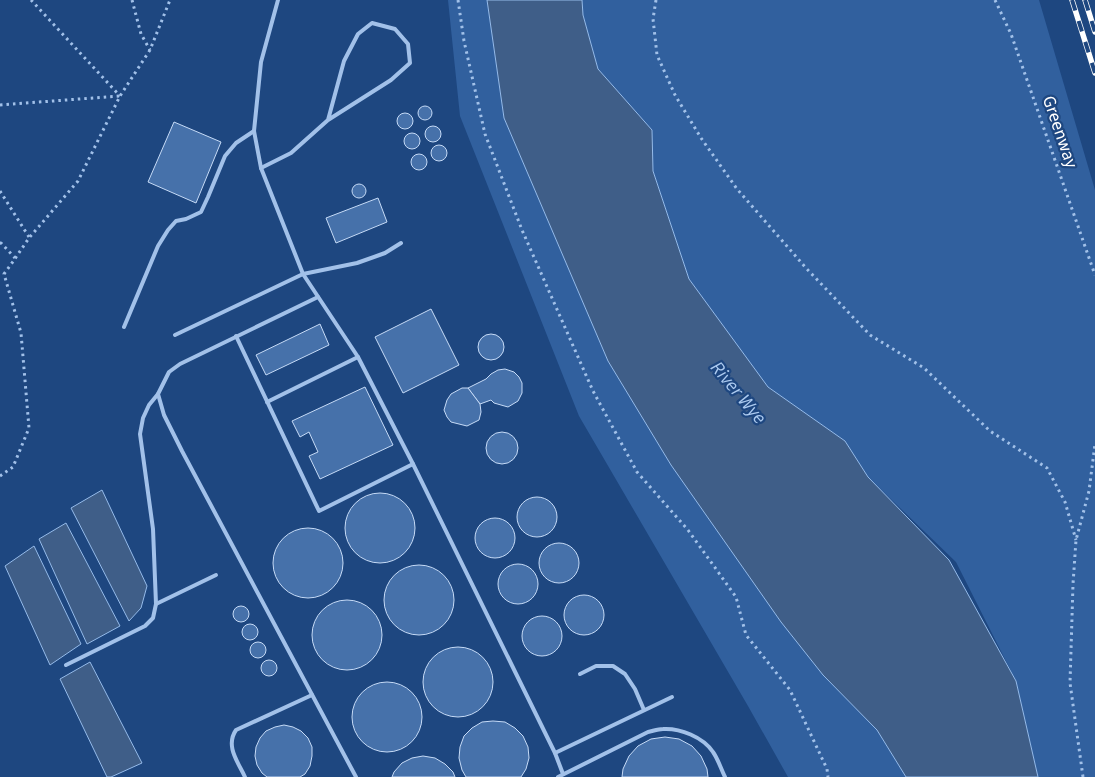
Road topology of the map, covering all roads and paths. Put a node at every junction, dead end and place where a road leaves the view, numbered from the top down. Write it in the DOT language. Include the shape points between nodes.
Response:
graph roads {
  1 [pos="31,0"];
  2 [pos="132,0"];
  3 [pos="170,0"];
  4 [pos="278,0"];
  5 [pos="458,0"];
  6 [pos="656,0"];
  7 [pos="995,0"];
  8 [pos="150,50"];
  9 [pos="120,96"];
  10 [pos="0,105"];
  11 [pos="328,120"];
  12 [pos="254,131"];
  13 [pos="262,168"];
  14 [pos="0,191"];
  15 [pos="29,238"];
  16 [pos="0,243"];
  17 [pos="401,243"];
  18 [pos="15,258"];
  19 [pos="303,274"];
  20 [pos="1095,275"];
  21 [pos="318,297"];
  22 [pos="124,327"];
  23 [pos="174,336"];
  24 [pos="236,336"];
  25 [pos="358,357"];
  26 [pos="158,394"];
  27 [pos="267,402"];
  28 [pos="1095,444"];
  29 [pos="413,464"];
  30 [pos="0,476"];
  31 [pos="1076,540"];
  32 [pos="216,575"];
  33 [pos="156,604"];
  34 [pos="66,665"];
  35 [pos="580,674"];
  36 [pos="312,695"];
  37 [pos="672,697"];
  38 [pos="644,710"];
  39 [pos="555,753"];
  40 [pos="563,774"];
  41 [pos="245,777"];
  42 [pos="356,777"];
  43 [pos="558,777"];
  44 [pos="725,777"];
  45 [pos="828,777"];
  46 [pos="1083,777"];
  1 -- 9 [label="path"];
  2 -- 8 [label="path" via="141,34"];
  3 -- 8 [label="path"];
  4 -- 12 [label="lane" via="261,62"];
  5 -- 45 [label="path" via="485,134 522,230 593,391 637,472 688,530 736,597 746,635 790,690"];
  6 -- 31 [label="path" via="653,20 657,55 675,95 737,189 870,335 924,368 990,431 1048,468 1065,502"];
  7 -- 20 [label="path, Greenway" via="1011,34"];
  8 -- 9 [label="path"];
  9 -- 10 [label="path"];
  9 -- 15 [label="path" via="78,181"];
  11 -- 11 [label="lane" via="344,60 358,34 372,23 395,29 408,44 410,63 391,80"];
  11 -- 13 [label="lane" via="291,153"];
  12 -- 13 [label="lane"];
  12 -- 22 [label="lane" via="225,156 200,212 176,221 168,230"];
  13 -- 19 [label="lane"];
  14 -- 15 [label="path"];
  15 -- 18 [label="path"];
  16 -- 18 [label="path"];
  17 -- 19 [label="lane" via="357,263"];
  18 -- 30 [label="path" via="4,274 21,333 29,428 12,467"];
  19 -- 21 [label="lane"];
  19 -- 23 [label="lane"];
  21 -- 24 [label="lane"];
  21 -- 25 [label="lane"];
  24 -- 26 [label="lane" via="169,372"];
  24 -- 27 [label="lane"];
  25 -- 27 [label="lane"];
  25 -- 29 [label="lane"];
  26 -- 33 [label="lane" via="143,418 140,434 153,528"];
  26 -- 36 [label="lane" via="164,415 182,451"];
  27 -- 29 [label="lane" via="319,511"];
  28 -- 31 [label="path" via="1089,491"];
  29 -- 39 [label="lane"];
  31 -- 46 [label="path" via="1070,683"];
  32 -- 33 [label="lane"];
  33 -- 34 [label="lane" via="153,618 145,626"];
  35 -- 38 [label="lane" via="596,666 613,666 625,674"];
  36 -- 41 [label="lane" via="236,730 231,740 232,748"];
  36 -- 42 [label="lane"];
  37 -- 38 [label="lane"];
  38 -- 39 [label="lane"];
  39 -- 40 [label="lane"];
  40 -- 43 [label="lane"];
  40 -- 44 [label="lane" via="661,728 682,732 704,742"];
}
